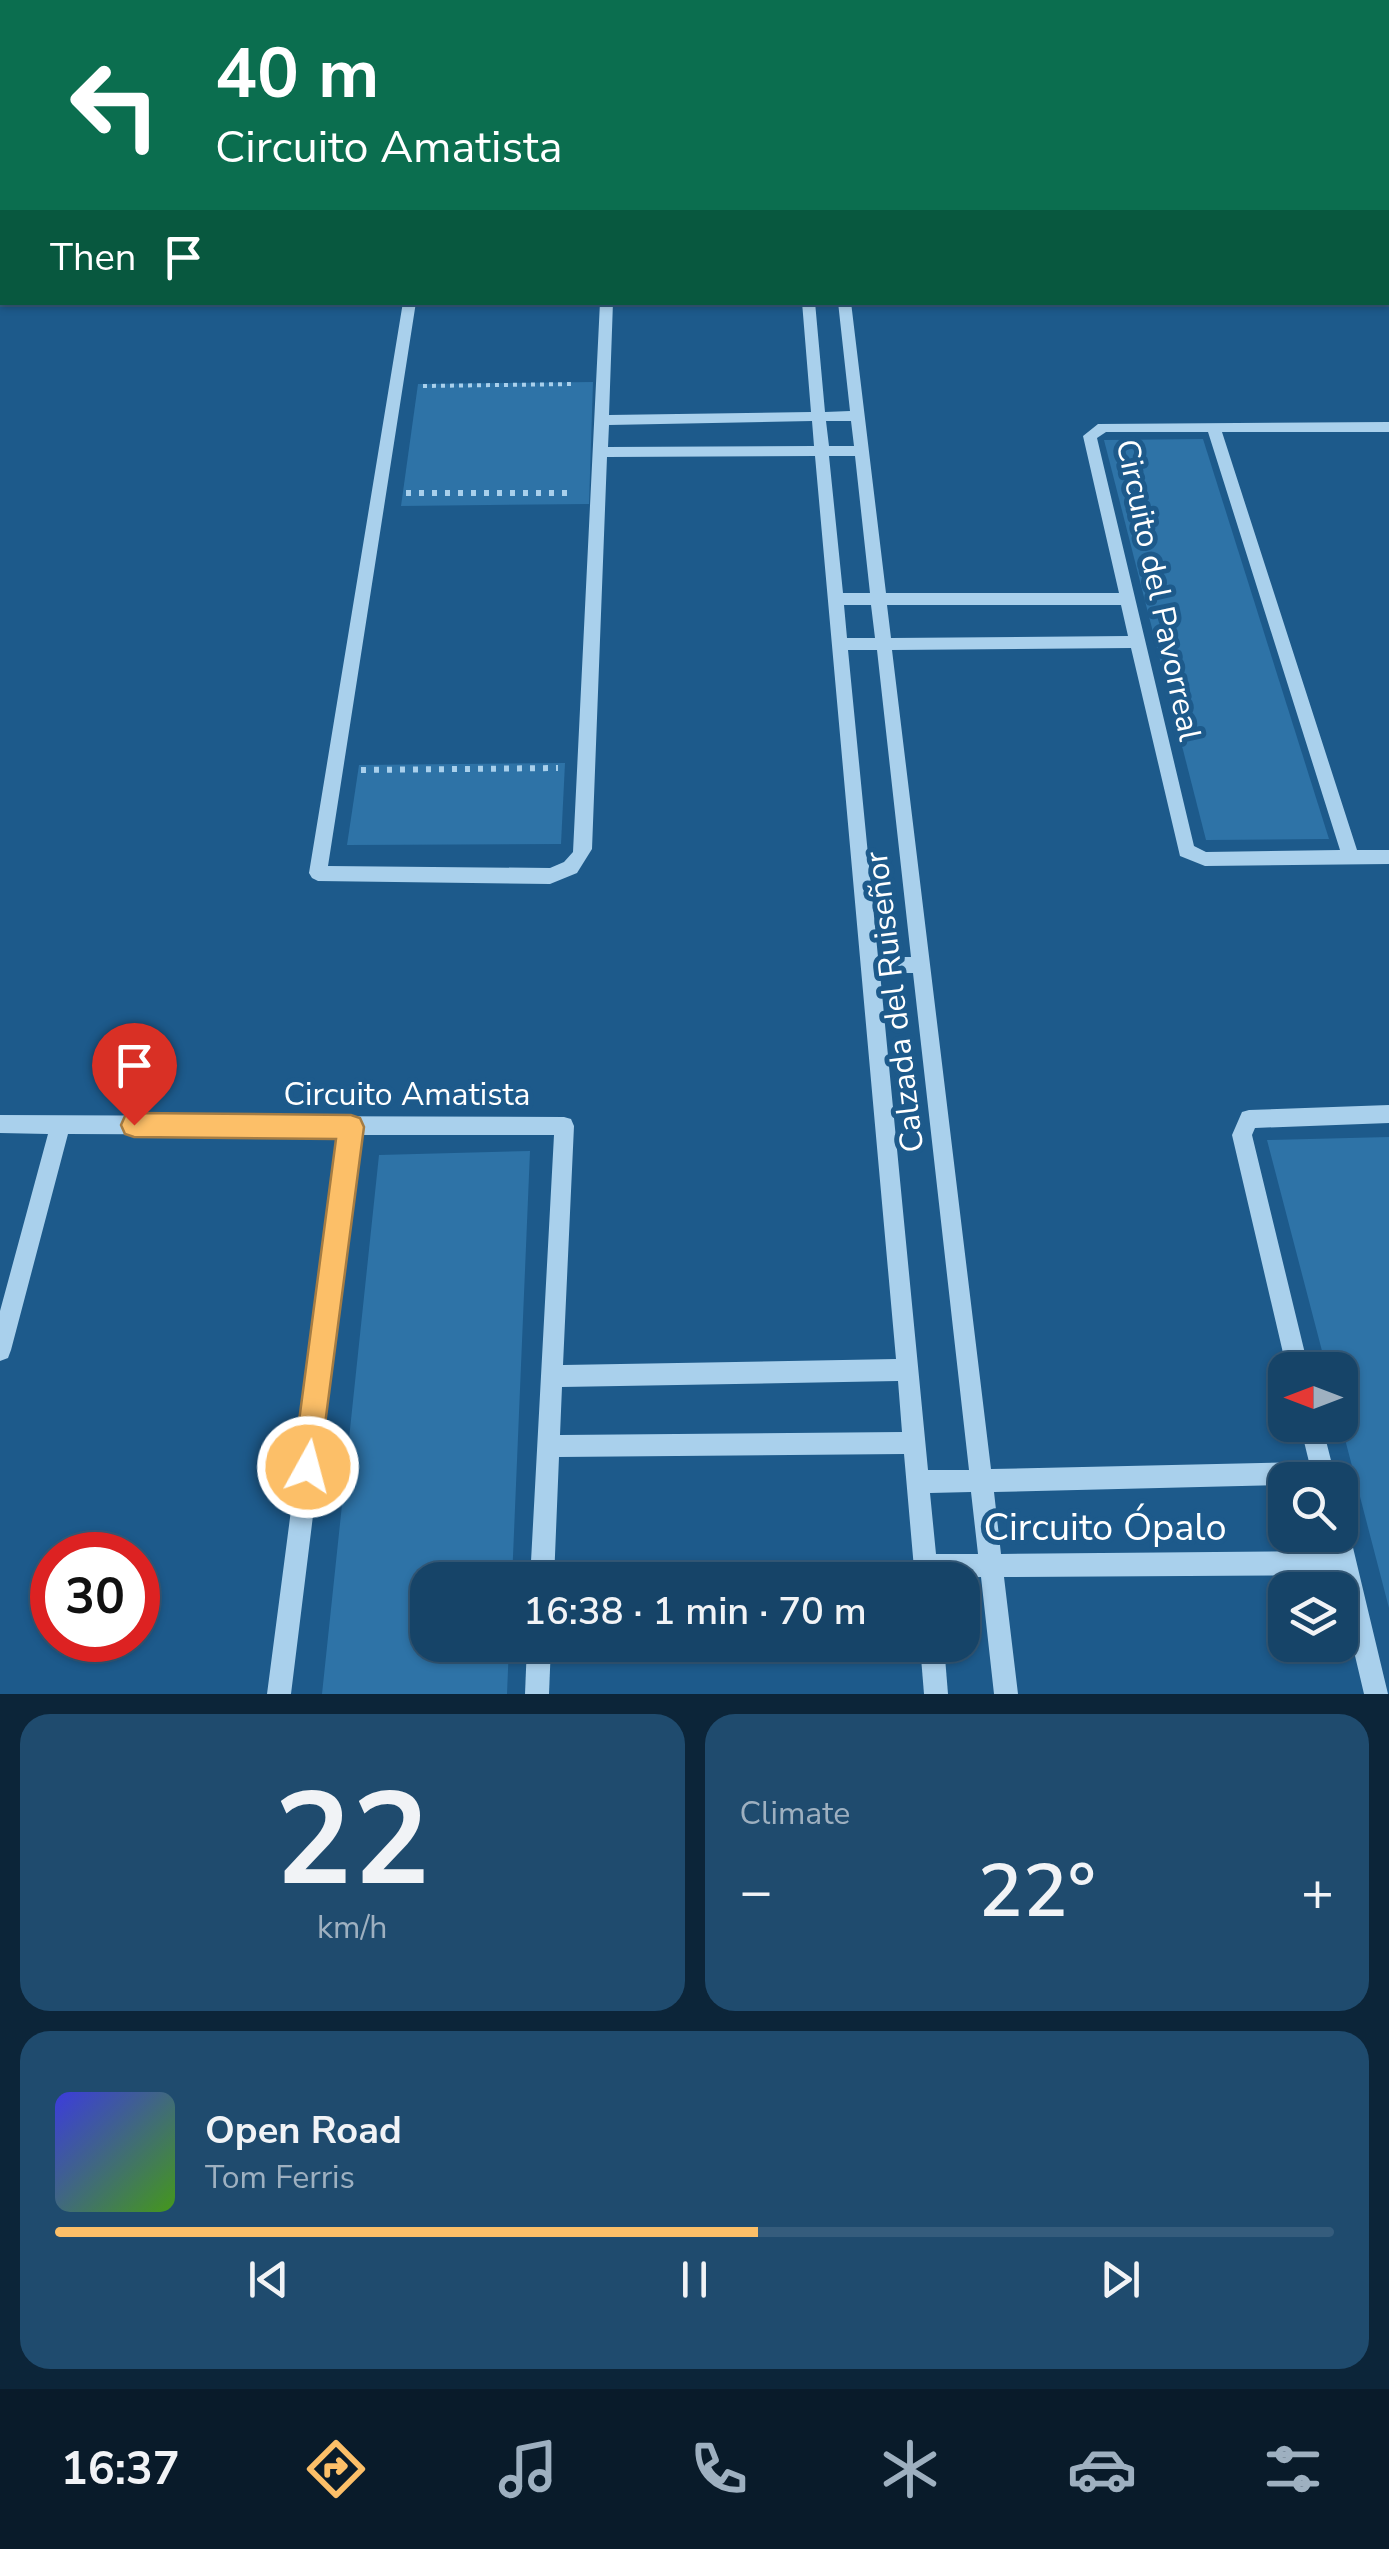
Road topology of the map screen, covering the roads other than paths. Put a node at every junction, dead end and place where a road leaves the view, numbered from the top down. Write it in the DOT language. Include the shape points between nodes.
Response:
graph roads {
  1 [pos="410,305"];
  2 [pos="606,305"];
  3 [pos="808,305"];
  4 [pos="844,305"];
  5 [pos="858,416"];
  6 [pos="821,417"];
  7 [pos="604,420"];
  8 [pos="1389,427"];
  9 [pos="1214,428"];
  10 [pos="862,451"];
  11 [pos="603,452"];
  12 [pos="824,452"];
  13 [pos="879,598"];
  14 [pos="838,599"];
  15 [pos="1129,599"];
  16 [pos="1139,642"];
  17 [pos="884,643"];
  18 [pos="842,644"];
  19 [pos="1389,857"];
  20 [pos="1351,858"];
  21 [pos="871,966"];
  22 [pos="922,966"];
  23 [pos="1389,1114"];
  24 [pos="0,1124"];
  25 [pos="61,1124"];
  26 [pos="351,1127"];
  27 [pos="0,1350"];
  28 [pos="1294,1352"];
  29 [pos="908,1370"];
  30 [pos="552,1376"];
  31 [pos="914,1443"];
  32 [pos="548,1446"];
  33 [pos="1268,1476"];
  34 [pos="982,1479"];
  35 [pos="918,1482"];
  36 [pos="1342,1552"];
  37 [pos="543,1562"];
  38 [pos="925,1562"];
  39 [pos="1344,1563"];
  40 [pos="992,1565"];
  41 [pos="980,1566"];
  42 [pos="538,1662"];
  43 [pos="933,1662"];
  44 [pos="280,1694"];
  45 [pos="537,1694"];
  46 [pos="936,1694"];
  47 [pos="1006,1694"];
  48 [pos="1376,1694"];
  1 -- 11 [label="street" via="318,873 550,876 577,863"];
  2 -- 7 [label="street"];
  3 -- 6 [label="street, Calzada del Ruiseñor"];
  4 -- 5 [label="street, Calzada del Ruiseñor"];
  5 -- 6 [label="street"];
  5 -- 10 [label="street, Calzada del Ruiseñor"];
  6 -- 7 [label="street"];
  6 -- 12 [label="street, Calzada del Ruiseñor"];
  7 -- 11 [label="street"];
  8 -- 9 [label="street, Circuito del Pavorreal"];
  9 -- 15 [label="street, Circuito del Pavorreal" via="1102,427 1090,436"];
  9 -- 20 [label="street"];
  10 -- 12 [label="street"];
  10 -- 13 [label="street, Calzada del Ruiseñor"];
  11 -- 12 [label="street"];
  12 -- 14 [label="street, Calzada del Ruiseñor"];
  13 -- 14 [label="street"];
  13 -- 15 [label="street"];
  13 -- 17 [label="street, Calzada del Ruiseñor"];
  14 -- 18 [label="street, Calzada del Ruiseñor"];
  15 -- 16 [label="street, Circuito del Pavorreal"];
  16 -- 17 [label="street"];
  16 -- 20 [label="street, Circuito del Pavorreal" via="1186,851 1205,859"];
  17 -- 18 [label="street"];
  17 -- 22 [label="street, Calzada del Ruiseñor"];
  18 -- 21 [label="street, Calzada del Ruiseñor"];
  19 -- 20 [label="street, Circuito del Pavorreal"];
  21 -- 22 [label="street"];
  21 -- 29 [label="street, Calzada del Ruiseñor"];
  22 -- 34 [label="street, Calzada del Ruiseñor"];
  23 -- 28 [label="street" via="1249,1119 1242,1135"];
  24 -- 25 [label="street, Circuito Amatista"];
  25 -- 26 [label="street, Circuito Amatista"];
  25 -- 27 [label="street"];
  26 -- 30 [label="street, Circuito Amatista" via="564,1126"];
  26 -- 44 [label="street"];
  29 -- 30 [label="street"];
  29 -- 31 [label="street, Calzada del Ruiseñor"];
  30 -- 32 [label="street, Circuito Amatista"];
  31 -- 32 [label="street"];
  31 -- 35 [label="street, Calzada del Ruiseñor"];
  32 -- 37 [label="street, Circuito Amatista"];
  33 -- 34 [label="street, Circuito Ópalo"];
  34 -- 35 [label="street, Circuito Ópalo"];
  34 -- 40 [label="street, Calzada del Ruiseñor"];
  35 -- 38 [label="street, Calzada del Ruiseñor"];
  36 -- 39 [label="street"];
  39 -- 40 [label="street, Circuito Ópalo"];
  39 -- 48 [label="street"];
  40 -- 41 [label="street, Circuito Ópalo"];
  40 -- 47 [label="street, Calzada del Ruiseñor"];
  42 -- 45 [label="street"];
  43 -- 46 [label="street"];
}
